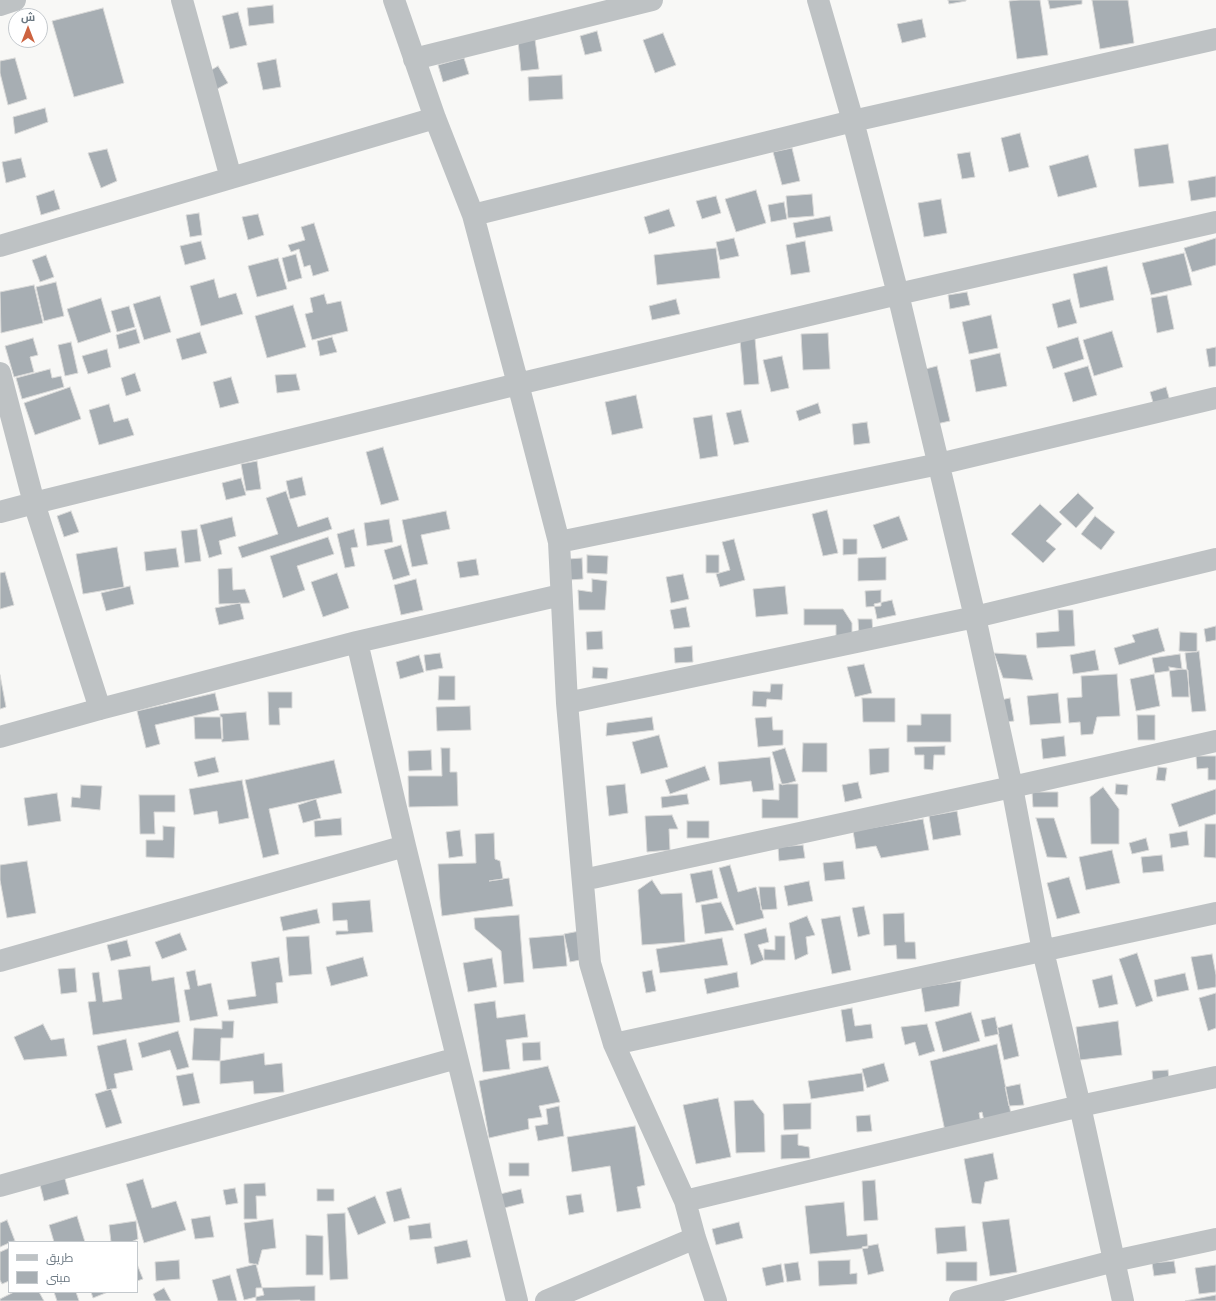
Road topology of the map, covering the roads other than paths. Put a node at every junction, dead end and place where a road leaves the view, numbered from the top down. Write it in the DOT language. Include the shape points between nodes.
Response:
graph roads {
  1 [pos="15,0"];
  2 [pos="182,0"];
  3 [pos="394,0"];
  4 [pos="652,0"];
  5 [pos="818,0"];
  6 [pos="0,5"];
  7 [pos="1216,40"];
  8 [pos="414,59"];
  9 [pos="434,118"];
  10 [pos="853,121"];
  11 [pos="231,178"];
  12 [pos="473,214"];
  13 [pos="1216,222"];
  14 [pos="0,246"];
  15 [pos="898,294"];
  16 [pos="0,373"];
  17 [pos="518,384"];
  18 [pos="1216,398"];
  19 [pos="939,464"];
  20 [pos="34,503"];
  21 [pos="0,512"];
  22 [pos="559,542"];
  23 [pos="1216,560"];
  24 [pos="561,595"];
  25 [pos="974,616"];
  26 [pos="356,642"];
  27 [pos="567,703"];
  28 [pos="100,709"];
  29 [pos="0,737"];
  30 [pos="1216,741"];
  31 [pos="1012,787"];
  32 [pos="405,846"];
  33 [pos="583,880"];
  34 [pos="1216,913"];
  35 [pos="1043,951"];
  36 [pos="0,961"];
  37 [pos="614,1044"];
  38 [pos="457,1058"];
  39 [pos="1216,1077"];
  40 [pos="1080,1106"];
  41 [pos="0,1186"];
  42 [pos="685,1200"];
  43 [pos="695,1238"];
  44 [pos="1216,1239"];
  45 [pos="1114,1261"];
  46 [pos="517,1301"];
  47 [pos="546,1301"];
  48 [pos="716,1301"];
  49 [pos="960,1301"];
  50 [pos="1123,1301"];
  1 -- 6 [label="street"];
  2 -- 11 [label="street"];
  3 -- 8 [label="street"];
  4 -- 8 [label="street"];
  5 -- 10 [label="street"];
  7 -- 10 [label="street"];
  8 -- 9 [label="street"];
  9 -- 11 [label="street"];
  9 -- 12 [label="street"];
  10 -- 12 [label="street"];
  10 -- 15 [label="street"];
  11 -- 14 [label="street"];
  12 -- 17 [label="street"];
  13 -- 15 [label="street"];
  15 -- 17 [label="street"];
  15 -- 19 [label="street"];
  16 -- 20 [label="street"];
  17 -- 20 [label="street"];
  17 -- 22 [label="street"];
  18 -- 19 [label="street"];
  19 -- 22 [label="street"];
  19 -- 25 [label="street"];
  20 -- 21 [label="street"];
  20 -- 28 [label="street"];
  22 -- 24 [label="street"];
  23 -- 25 [label="street"];
  24 -- 26 [label="street"];
  24 -- 27 [label="street"];
  25 -- 27 [label="street"];
  25 -- 31 [label="street"];
  26 -- 28 [label="street"];
  26 -- 32 [label="street"];
  27 -- 33 [label="street"];
  28 -- 29 [label="street"];
  30 -- 31 [label="street"];
  31 -- 33 [label="street"];
  31 -- 35 [label="street"];
  32 -- 36 [label="street"];
  32 -- 38 [label="street"];
  33 -- 37 [label="street" via="590,963"];
  34 -- 35 [label="street"];
  35 -- 37 [label="street"];
  35 -- 40 [label="street"];
  37 -- 42 [label="street"];
  38 -- 41 [label="street"];
  38 -- 46 [label="street"];
  39 -- 40 [label="street"];
  40 -- 42 [label="street"];
  40 -- 45 [label="street"];
  42 -- 43 [label="street"];
  43 -- 47 [label="street"];
  43 -- 48 [label="street"];
  44 -- 45 [label="street"];
  45 -- 49 [label="street"];
  45 -- 50 [label="street"];
}
